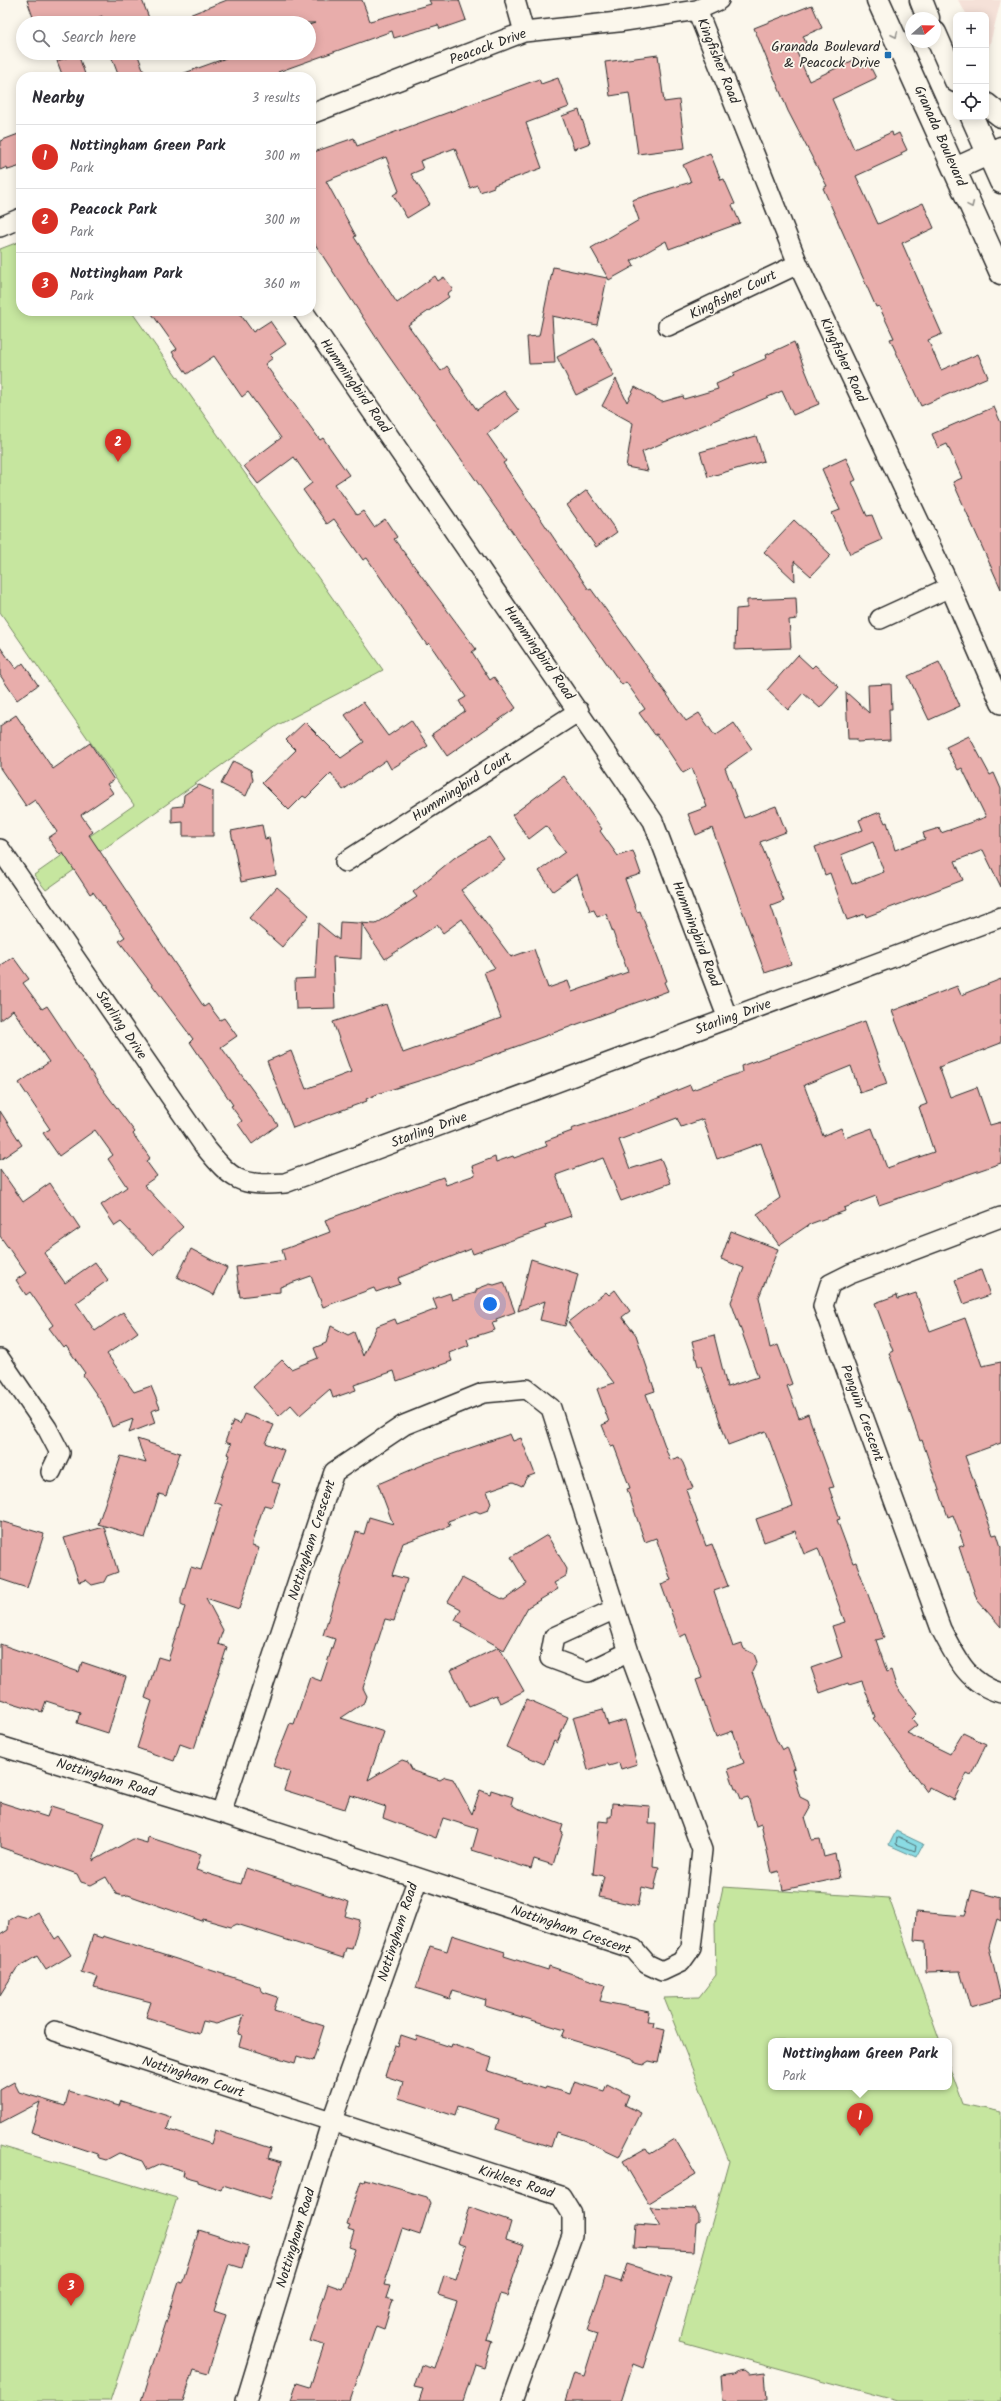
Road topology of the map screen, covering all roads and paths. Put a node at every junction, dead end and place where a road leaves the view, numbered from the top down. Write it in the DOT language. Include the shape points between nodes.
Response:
graph roads {
  1 [pos="515,0"];
  2 [pos="720,0"];
  3 [pos="878,0"];
  4 [pos="921,0"];
  5 [pos="698,10"];
  6 [pos="926,12"];
  7 [pos="524,32"];
  8 [pos="941,46"];
  9 [pos="953,72"];
  10 [pos="989,106"];
  11 [pos="316,112"];
  12 [pos="1001,116"];
  13 [pos="974,120"];
  14 [pos="995,151"];
  15 [pos="954,169"];
  16 [pos="1001,182"];
  17 [pos="16,220"];
  18 [pos="0,227"];
  19 [pos="798,264"];
  20 [pos="1001,273"];
  21 [pos="306,316"];
  22 [pos="668,326"];
  23 [pos="950,587"];
  24 [pos="880,619"];
  25 [pos="1001,704"];
  26 [pos="579,712"];
  27 [pos="0,849"];
  28 [pos="345,862"];
  29 [pos="1001,917"];
  30 [pos="728,1019"];
  31 [pos="1001,1217"];
  32 [pos="0,1359"];
  33 [pos="51,1472"];
  34 [pos="615,1609"];
  35 [pos="629,1652"];
  36 [pos="1001,1693"];
  37 [pos="0,1746"];
  38 [pos="221,1813"];
  39 [pos="418,1878"];
  40 [pos="55,2031"];
  41 [pos="331,2123"];
  42 [pos="246,2401"];
  43 [pos="512,2401"];
  1 -- 7 [label="street"];
  2 -- 5 [label="street, Peacock Drive"];
  3 -- 15 [label="main road, Granada Boulevard, one-way"];
  4 -- 6 [label="main road"];
  5 -- 7 [label="street, Peacock Drive"];
  5 -- 19 [label="street, Kingfisher Road"];
  7 -- 11 [label="street, Peacock Drive"];
  8 -- 9 [label="main road"];
  10 -- 12 [label="main road"];
  13 -- 14 [label="main road"];
  14 -- 15 [label="main road"];
  14 -- 16 [label="main road"];
  15 -- 20 [label="main road, Granada Boulevard, one-way"];
  17 -- 18 [label="street"];
  19 -- 22 [label="street, Kingfisher Court"];
  19 -- 23 [label="street, Kingfisher Road"];
  21 -- 26 [label="street, Hummingbird Road"];
  23 -- 24 [label="street"];
  23 -- 25 [label="street, Kingfisher Road"];
  26 -- 28 [label="street, Hummingbird Court"];
  26 -- 30 [label="street, Hummingbird Road" via="653,822"];
  27 -- 30 [label="street, Starling Drive" via="205,1147 225,1172 247,1184 285,1183"];
  29 -- 30 [label="street, Starling Drive"];
  31 -- 36 [label="street, Penguin Crescent" via="850,1274 830,1284 823,1306 941,1629 959,1664 985,1689"];
  32 -- 33 [label="street" via="47,1428 60,1453"];
  34 -- 35 [label="street, Nottingham Crescent"];
  34 -- 35 [label="street" via="554,1637 550,1658 588,1672"];
  34 -- 38 [label="street, Nottingham Crescent" via="551,1408 527,1389 483,1393 404,1425 334,1472"];
  35 -- 39 [label="street, Nottingham Crescent" via="702,1850 691,1948 681,1962 662,1971 647,1964 634,1949"];
  37 -- 38 [label="street, Nottingham Road"];
  38 -- 39 [label="street, Nottingham Road"];
  39 -- 41 [label="street, Nottingham Road"];
  40 -- 41 [label="street, Nottingham Court"];
  41 -- 42 [label="street, Nottingham Road"];
  41 -- 43 [label="street, Kirklees Road" via="561,2196 572,2214 572,2236"];
}
